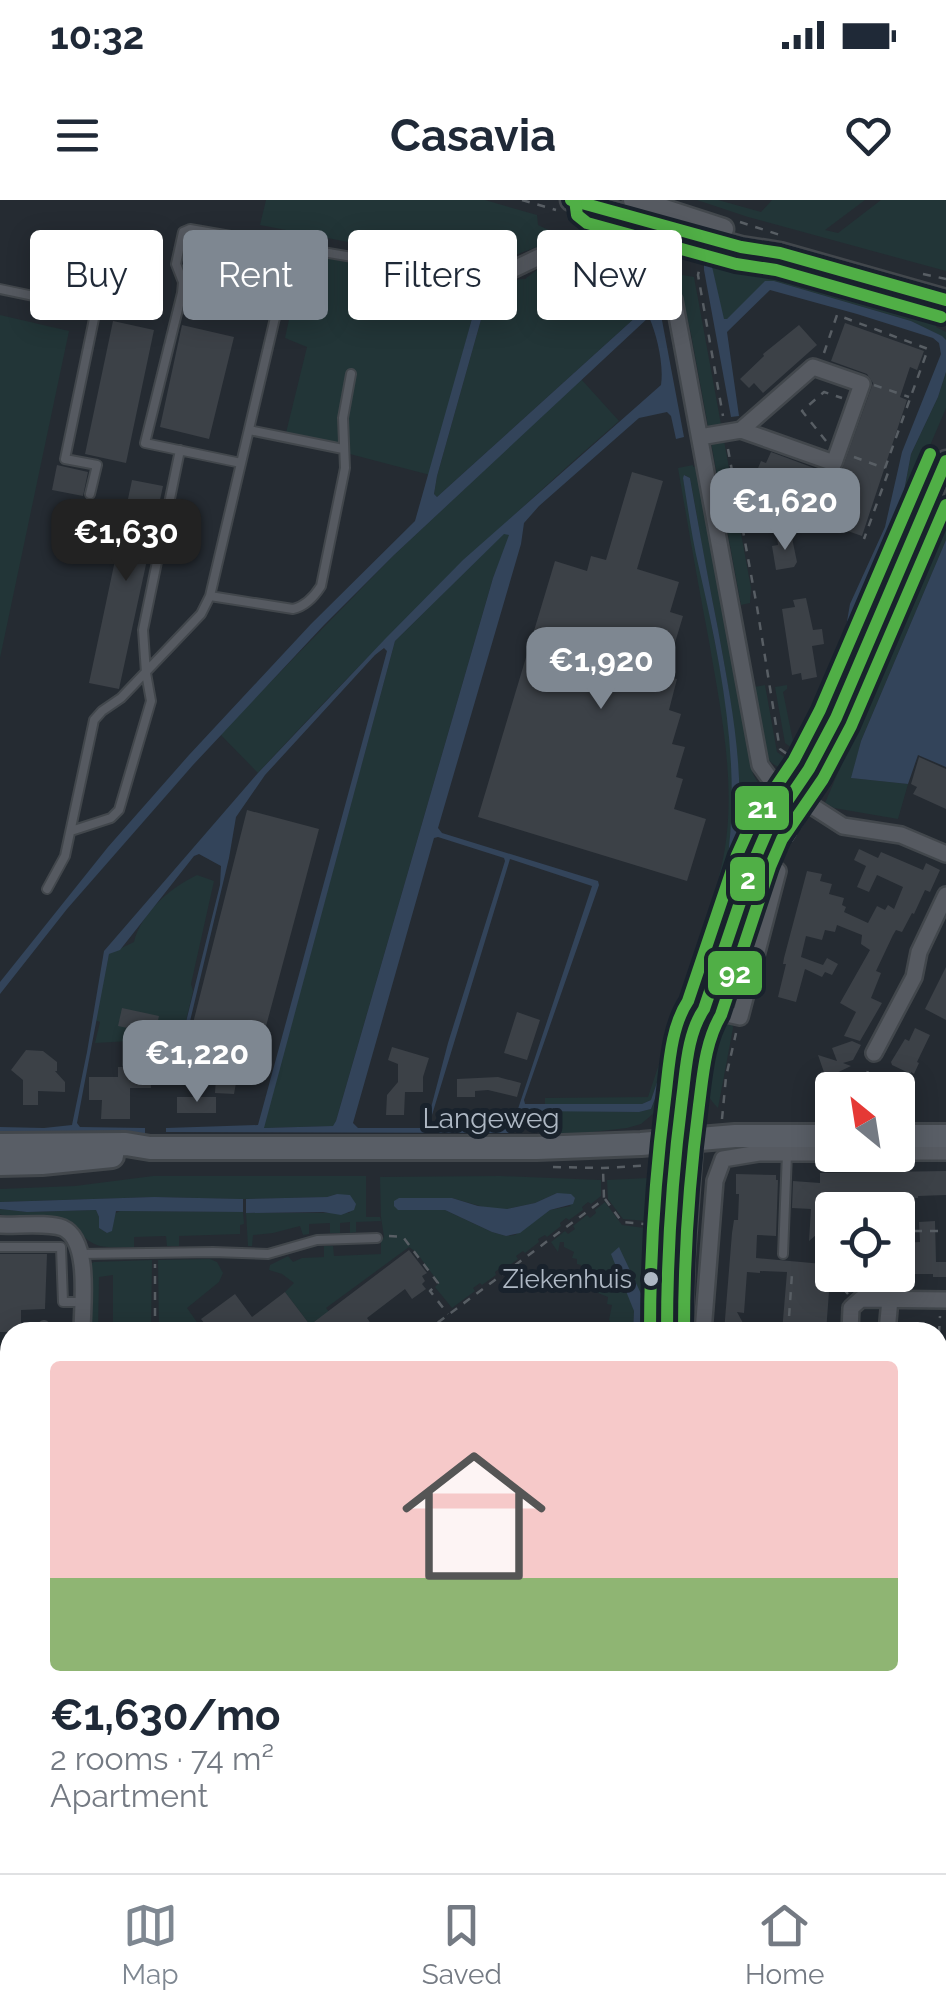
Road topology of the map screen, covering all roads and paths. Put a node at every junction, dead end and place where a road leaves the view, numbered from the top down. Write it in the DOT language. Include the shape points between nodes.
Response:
graph roads {
  1 [pos="571,200"];
  2 [pos="634,200"];
  3 [pos="592,203"];
  4 [pos="183,232"];
  5 [pos="780,253"];
  6 [pos="702,255"];
  7 [pos="517,268"];
  8 [pos="183,282"];
  9 [pos="183,282"];
  10 [pos="0,289"];
  11 [pos="30,295"];
  12 [pos="946,300"];
  13 [pos="94,320"];
  14 [pos="275,320"];
  15 [pos="818,369"];
  16 [pos="351,374"];
  17 [pos="249,430"];
  18 [pos="734,431"];
  19 [pos="700,437"];
  20 [pos="342,449"];
  21 [pos="180,450"];
  22 [pos="946,461"];
  23 [pos="241,464"];
  24 [pos="840,468"];
  25 [pos="90,494"];
  26 [pos="826,510"];
  27 [pos="864,539"];
  28 [pos="210,596"];
  29 [pos="146,672"];
  30 [pos="809,768"];
  31 [pos="828,780"];
  32 [pos="792,792"];
  33 [pos="814,807"];
  34 [pos="71,831"];
  35 [pos="946,854"];
  36 [pos="778,872"];
  37 [pos="47,890"];
  38 [pos="946,895"];
  39 [pos="704,1009"];
  40 [pos="740,1017"];
  41 [pos="874,1054"];
  42 [pos="868,1072"];
  43 [pos="723,1104"];
  44 [pos="732,1104"];
  45 [pos="915,1136"];
  46 [pos="946,1136"];
  47 [pos="815,1138"];
  48 [pos="684,1139"];
  49 [pos="0,1145"];
  50 [pos="150,1148"];
  51 [pos="722,1148"];
  52 [pos="915,1152"];
  53 [pos="946,1152"];
  54 [pos="787,1153"];
  55 [pos="815,1153"];
  56 [pos="0,1164"];
  57 [pos="602,1168"];
  58 [pos="604,1198"];
  59 [pos="0,1226"];
  60 [pos="946,1231"];
  61 [pos="915,1232"];
  62 [pos="377,1238"];
  63 [pos="0,1247"];
  64 [pos="155,1253"];
  65 [pos="82,1254"];
  66 [pos="783,1254"];
  67 [pos="792,1274"];
  68 [pos="651,1280"];
  69 [pos="846,1292"];
  70 [pos="890,1299"];
  71 [pos="944,1300"];
  72 [pos="82,1302"];
  73 [pos="855,1302"];
  74 [pos="448,1315"];
  75 [pos="82,1322"];
  76 [pos="154,1322"];
  77 [pos="438,1322"];
  78 [pos="668,1322"];
  79 [pos="680,1322"];
  80 [pos="704,1322"];
  81 [pos="789,1322"];
  82 [pos="850,1322"];
  83 [pos="888,1322"];
  1 -- 3 [label="street"];
  2 -- 5 [label="street"];
  3 -- 5 [label="street"];
  4 -- 9 [label="lane" via="176,264"];
  5 -- 12 [label="street"];
  6 -- 18 [label="path" via="698,275"];
  7 -- 19 [label="street" via="568,251 662,282 674,300"];
  8 -- 21 [label="lane" via="145,443"];
  10 -- 11 [label="lane"];
  13 -- 25 [label="lane" via="66,459 97,465"];
  14 -- 17 [label="lane"];
  15 -- 18 [label="street"];
  15 -- 18 [label="street" via="862,384 834,463"];
  15 -- 27 [label="path" via="837,315 928,349"];
  16 -- 20 [label="lane"];
  17 -- 20 [label="lane"];
  17 -- 23 [label="lane"];
  18 -- 19 [label="street"];
  18 -- 30 [label="path" via="780,749"];
  19 -- 32 [label="street" via="760,765"];
  20 -- 28 [label="lane" via="345,468 322,586 314,596 292,609"];
  21 -- 23 [label="lane"];
  21 -- 29 [label="lane" via="144,614"];
  22 -- 30 [label="street"];
  23 -- 28 [label="lane"];
  24 -- 26 [label="path"];
  28 -- 29 [label="lane" via="202,614"];
  29 -- 34 [label="lane" via="94,720"];
  29 -- 34 [label="lane" via="151,701 119,810"];
  30 -- 31 [label="path"];
  30 -- 32 [label="street"];
  32 -- 33 [label="street"];
  32 -- 39 [label="street" via="754,860"];
  33 -- 35 [label="street" via="843,826 900,835"];
  33 -- 36 [label="path"];
  34 -- 37 [label="lane"];
  36 -- 40 [label="street"];
  38 -- 41 [label="street"];
  39 -- 40 [label="street"];
  39 -- 48 [label="street"];
  40 -- 43 [label="path"];
  41 -- 42 [label="path"];
  43 -- 44 [label="path"];
  43 -- 51 [label="path"];
  45 -- 46 [label="main road"];
  47 -- 51 [label="main road, Langeweg"];
  48 -- 50 [label="main road, Langeweg" via="537,1148"];
  48 -- 51 [label="main road, Langeweg"];
  48 -- 78 [label="main road" via="674,1164"];
  48 -- 79 [label="main road"];
  49 -- 50 [label="main road, Langeweg"];
  50 -- 56 [label="main road, Langeweg"];
  51 -- 54 [label="street, Langeweg"];
  51 -- 80 [label="street"];
  52 -- 53 [label="street"];
  54 -- 55 [label="street, Langeweg"];
  54 -- 66 [label="lane"];
  57 -- 58 [label="path"];
  58 -- 68 [label="path" via="622,1222 656,1225"];
  58 -- 74 [label="path"];
  59 -- 65 [label="street" via="60,1227"];
  60 -- 61 [label="path"];
  62 -- 64 [label="lane" via="317,1240 268,1254"];
  62 -- 74 [label="path" via="404,1237 438,1283 430,1291"];
  63 -- 72 [label="lane" via="61,1247 63,1302"];
  64 -- 65 [label="lane"];
  64 -- 76 [label="path"];
  65 -- 72 [label="street"];
  67 -- 81 [label="path"];
  69 -- 73 [label="path"];
  70 -- 71 [label="street"];
  70 -- 73 [label="street"];
  70 -- 83 [label="street"];
  72 -- 75 [label="street"];
  73 -- 82 [label="street"];
  74 -- 77 [label="path"];
}
